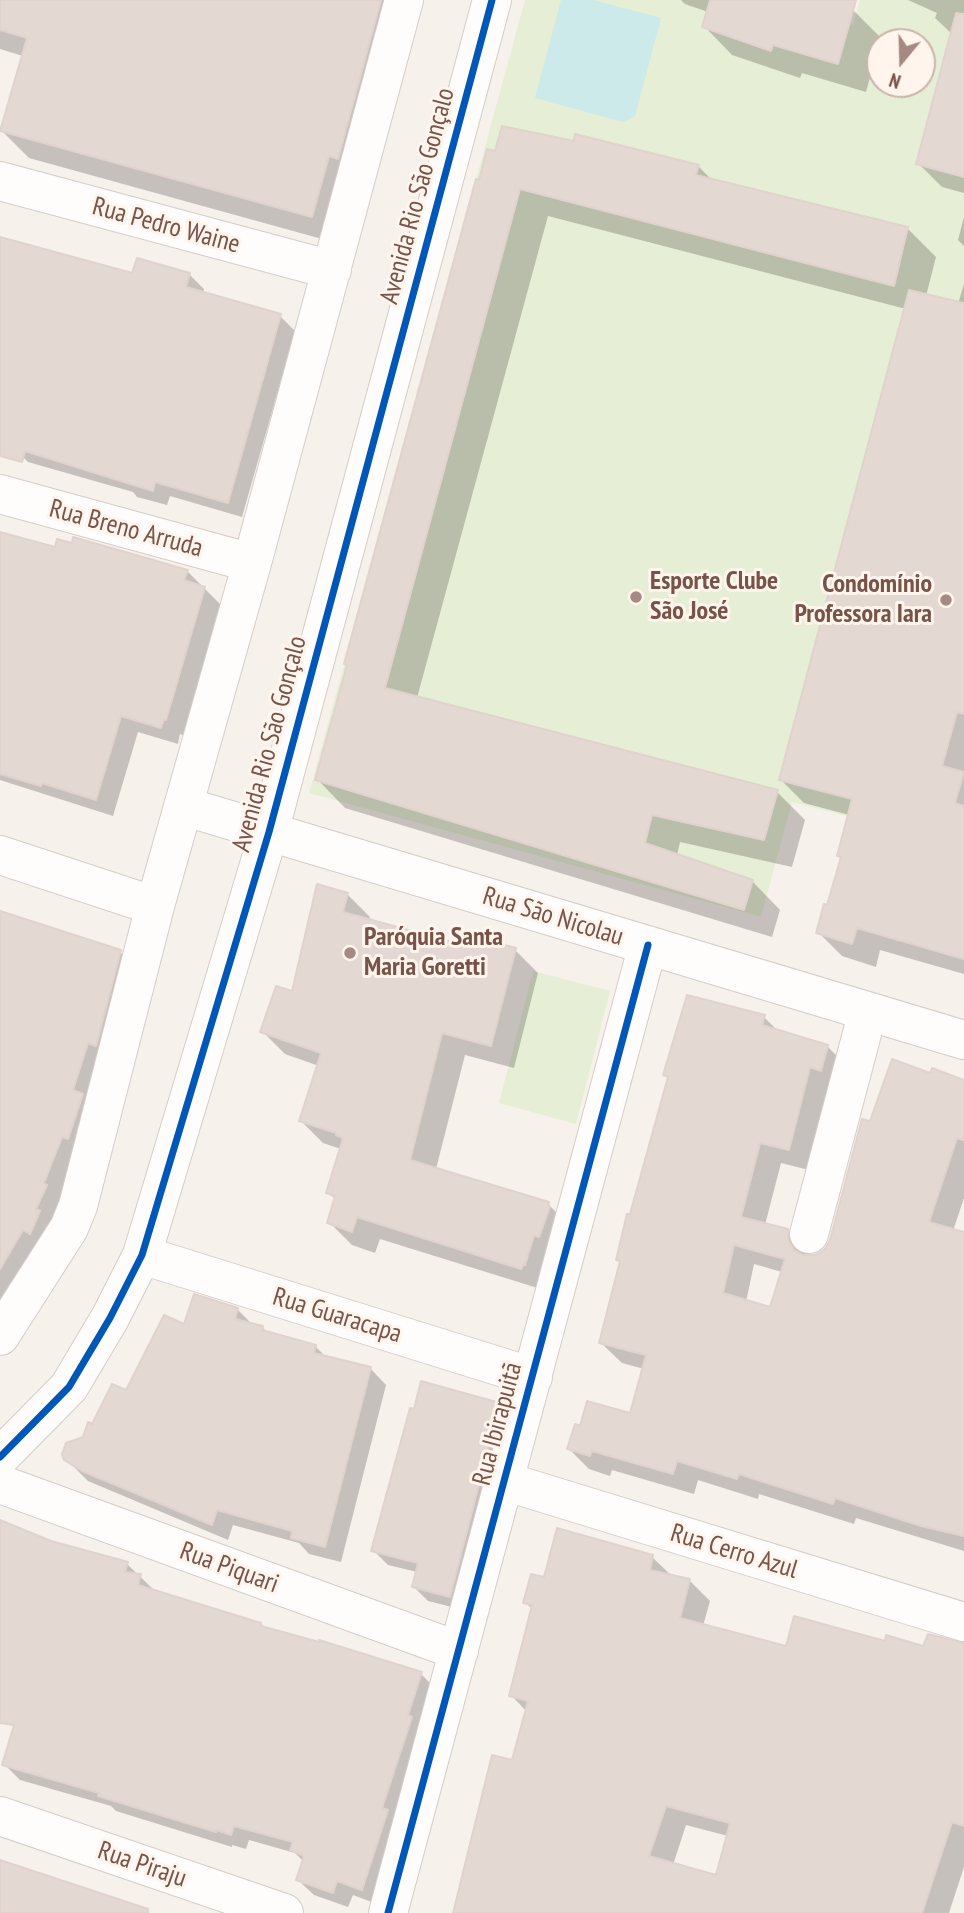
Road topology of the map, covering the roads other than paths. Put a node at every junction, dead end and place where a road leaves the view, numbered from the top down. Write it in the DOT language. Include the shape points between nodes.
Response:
graph roads {
  1 [pos="404,0"];
  2 [pos="492,0"];
  3 [pos="0,181"];
  4 [pos="332,270"];
  5 [pos="0,494"];
  6 [pos="252,564"];
  7 [pos="183,806"];
  8 [pos="269,832"];
  9 [pos="0,855"];
  10 [pos="156,906"];
  11 [pos="648,945"];
  12 [pos="868,1012"];
  13 [pos="964,1040"];
  14 [pos="808,1234"];
  15 [pos="142,1255"];
  16 [pos="0,1336"];
  17 [pos="533,1377"];
  18 [pos="0,1457"];
  19 [pos="505,1481"];
  20 [pos="0,1484"];
  21 [pos="964,1622"];
  22 [pos="459,1651"];
  23 [pos="0,1816"];
  24 [pos="284,1913"];
  25 [pos="388,1913"];
  1 -- 4 [label="street"];
  2 -- 8 [label="street, Avenida Rio São Gonçalo"];
  3 -- 4 [label="street, Rua Pedro Waine"];
  4 -- 6 [label="street"];
  5 -- 6 [label="street, Rua Breno Arruda"];
  6 -- 7 [label="street"];
  7 -- 8 [label="street, Rua São Nicolau"];
  7 -- 10 [label="street"];
  8 -- 11 [label="street, Rua São Nicolau"];
  8 -- 15 [label="street, Avenida Rio São Gonçalo"];
  9 -- 10 [label="street"];
  10 -- 16 [label="street" via="78,1206 69,1228"];
  11 -- 12 [label="street, Rua São Nicolau"];
  11 -- 17 [label="street, Rua Ibirapuitã"];
  12 -- 13 [label="street, Rua São Nicolau"];
  12 -- 14 [label="street"];
  15 -- 17 [label="street, Rua Guaracapa"];
  15 -- 18 [label="street, Avenida Rio São Gonçalo" via="69,1387"];
  17 -- 19 [label="street, Rua Ibirapuitã"];
  19 -- 21 [label="street, Rua Cerro Azul"];
  19 -- 22 [label="street, Rua Ibirapuitã"];
  20 -- 22 [label="street, Rua Piquari"];
  22 -- 25 [label="street, Rua Ibirapuitã"];
  23 -- 24 [label="street, Rua Piraju"];
}
